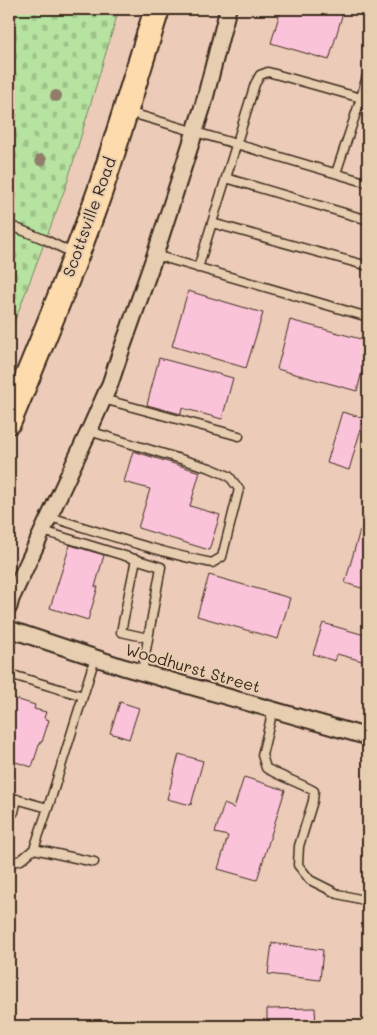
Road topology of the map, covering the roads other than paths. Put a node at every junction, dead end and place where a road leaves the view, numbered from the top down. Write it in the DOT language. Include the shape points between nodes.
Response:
graph roads {
  1 [pos="157,9"];
  2 [pos="228,9"];
  3 [pos="368,72"];
  4 [pos="361,98"];
  5 [pos="126,112"];
  6 [pos="195,131"];
  7 [pos="237,144"];
  8 [pos="336,173"];
  9 [pos="226,178"];
  10 [pos="368,183"];
  11 [pos="368,220"];
  12 [pos="212,223"];
  13 [pos="9,225"];
  14 [pos="76,255"];
  15 [pos="155,255"];
  16 [pos="368,266"];
  17 [pos="198,268"];
  18 [pos="368,316"];
  19 [pos="103,400"];
  20 [pos="10,414"];
  21 [pos="89,430"];
  22 [pos="239,436"];
  23 [pos="50,516"];
  24 [pos="43,531"];
  25 [pos="136,559"];
  26 [pos="9,607"];
  27 [pos="9,630"];
  28 [pos="148,638"];
  29 [pos="95,658"];
  30 [pos="142,672"];
  31 [pos="9,674"];
  32 [pos="83,696"];
  33 [pos="273,710"];
  34 [pos="368,737"];
  35 [pos="48,808"];
  36 [pos="14,812"];
  37 [pos="34,849"];
  38 [pos="94,862"];
  39 [pos="9,863"];
  40 [pos="368,901"];
  1 -- 5 [label="main road, Scottsville Road"];
  2 -- 6 [label="street"];
  3 -- 4 [label="lane"];
  4 -- 7 [label="lane" via="268,72 260,75 255,84"];
  4 -- 8 [label="lane"];
  5 -- 6 [label="lane"];
  5 -- 14 [label="main road, Scottsville Road"];
  6 -- 7 [label="lane"];
  6 -- 15 [label="street"];
  7 -- 8 [label="lane"];
  7 -- 9 [label="lane"];
  8 -- 10 [label="lane"];
  9 -- 11 [label="lane"];
  9 -- 12 [label="lane"];
  12 -- 16 [label="lane"];
  12 -- 17 [label="lane"];
  13 -- 14 [label="lane"];
  14 -- 20 [label="main road, Scottsville Road"];
  15 -- 17 [label="lane"];
  15 -- 19 [label="street"];
  17 -- 18 [label="lane"];
  19 -- 21 [label="street"];
  19 -- 22 [label="lane"];
  21 -- 23 [label="street"];
  21 -- 23 [label="lane" via="229,476 239,489 222,557 212,563 200,561"];
  23 -- 24 [label="street"];
  24 -- 25 [label="lane"];
  24 -- 26 [label="street"];
  25 -- 28 [label="lane" via="160,567"];
  25 -- 28 [label="lane" via="121,632"];
  27 -- 29 [label="street, Woodhurst Street"];
  28 -- 30 [label="lane"];
  29 -- 30 [label="street, Woodhurst Street"];
  29 -- 32 [label="lane"];
  30 -- 33 [label="street, Woodhurst Street"];
  31 -- 32 [label="lane"];
  32 -- 35 [label="lane"];
  33 -- 34 [label="street, Woodhurst Street"];
  33 -- 40 [label="lane" via="262,755 266,768 314,790 299,846 298,865 310,880 338,894"];
  35 -- 36 [label="lane" via="14,799"];
  35 -- 37 [label="lane"];
  37 -- 38 [label="lane"];
  37 -- 39 [label="lane" via="21,860"];
}
